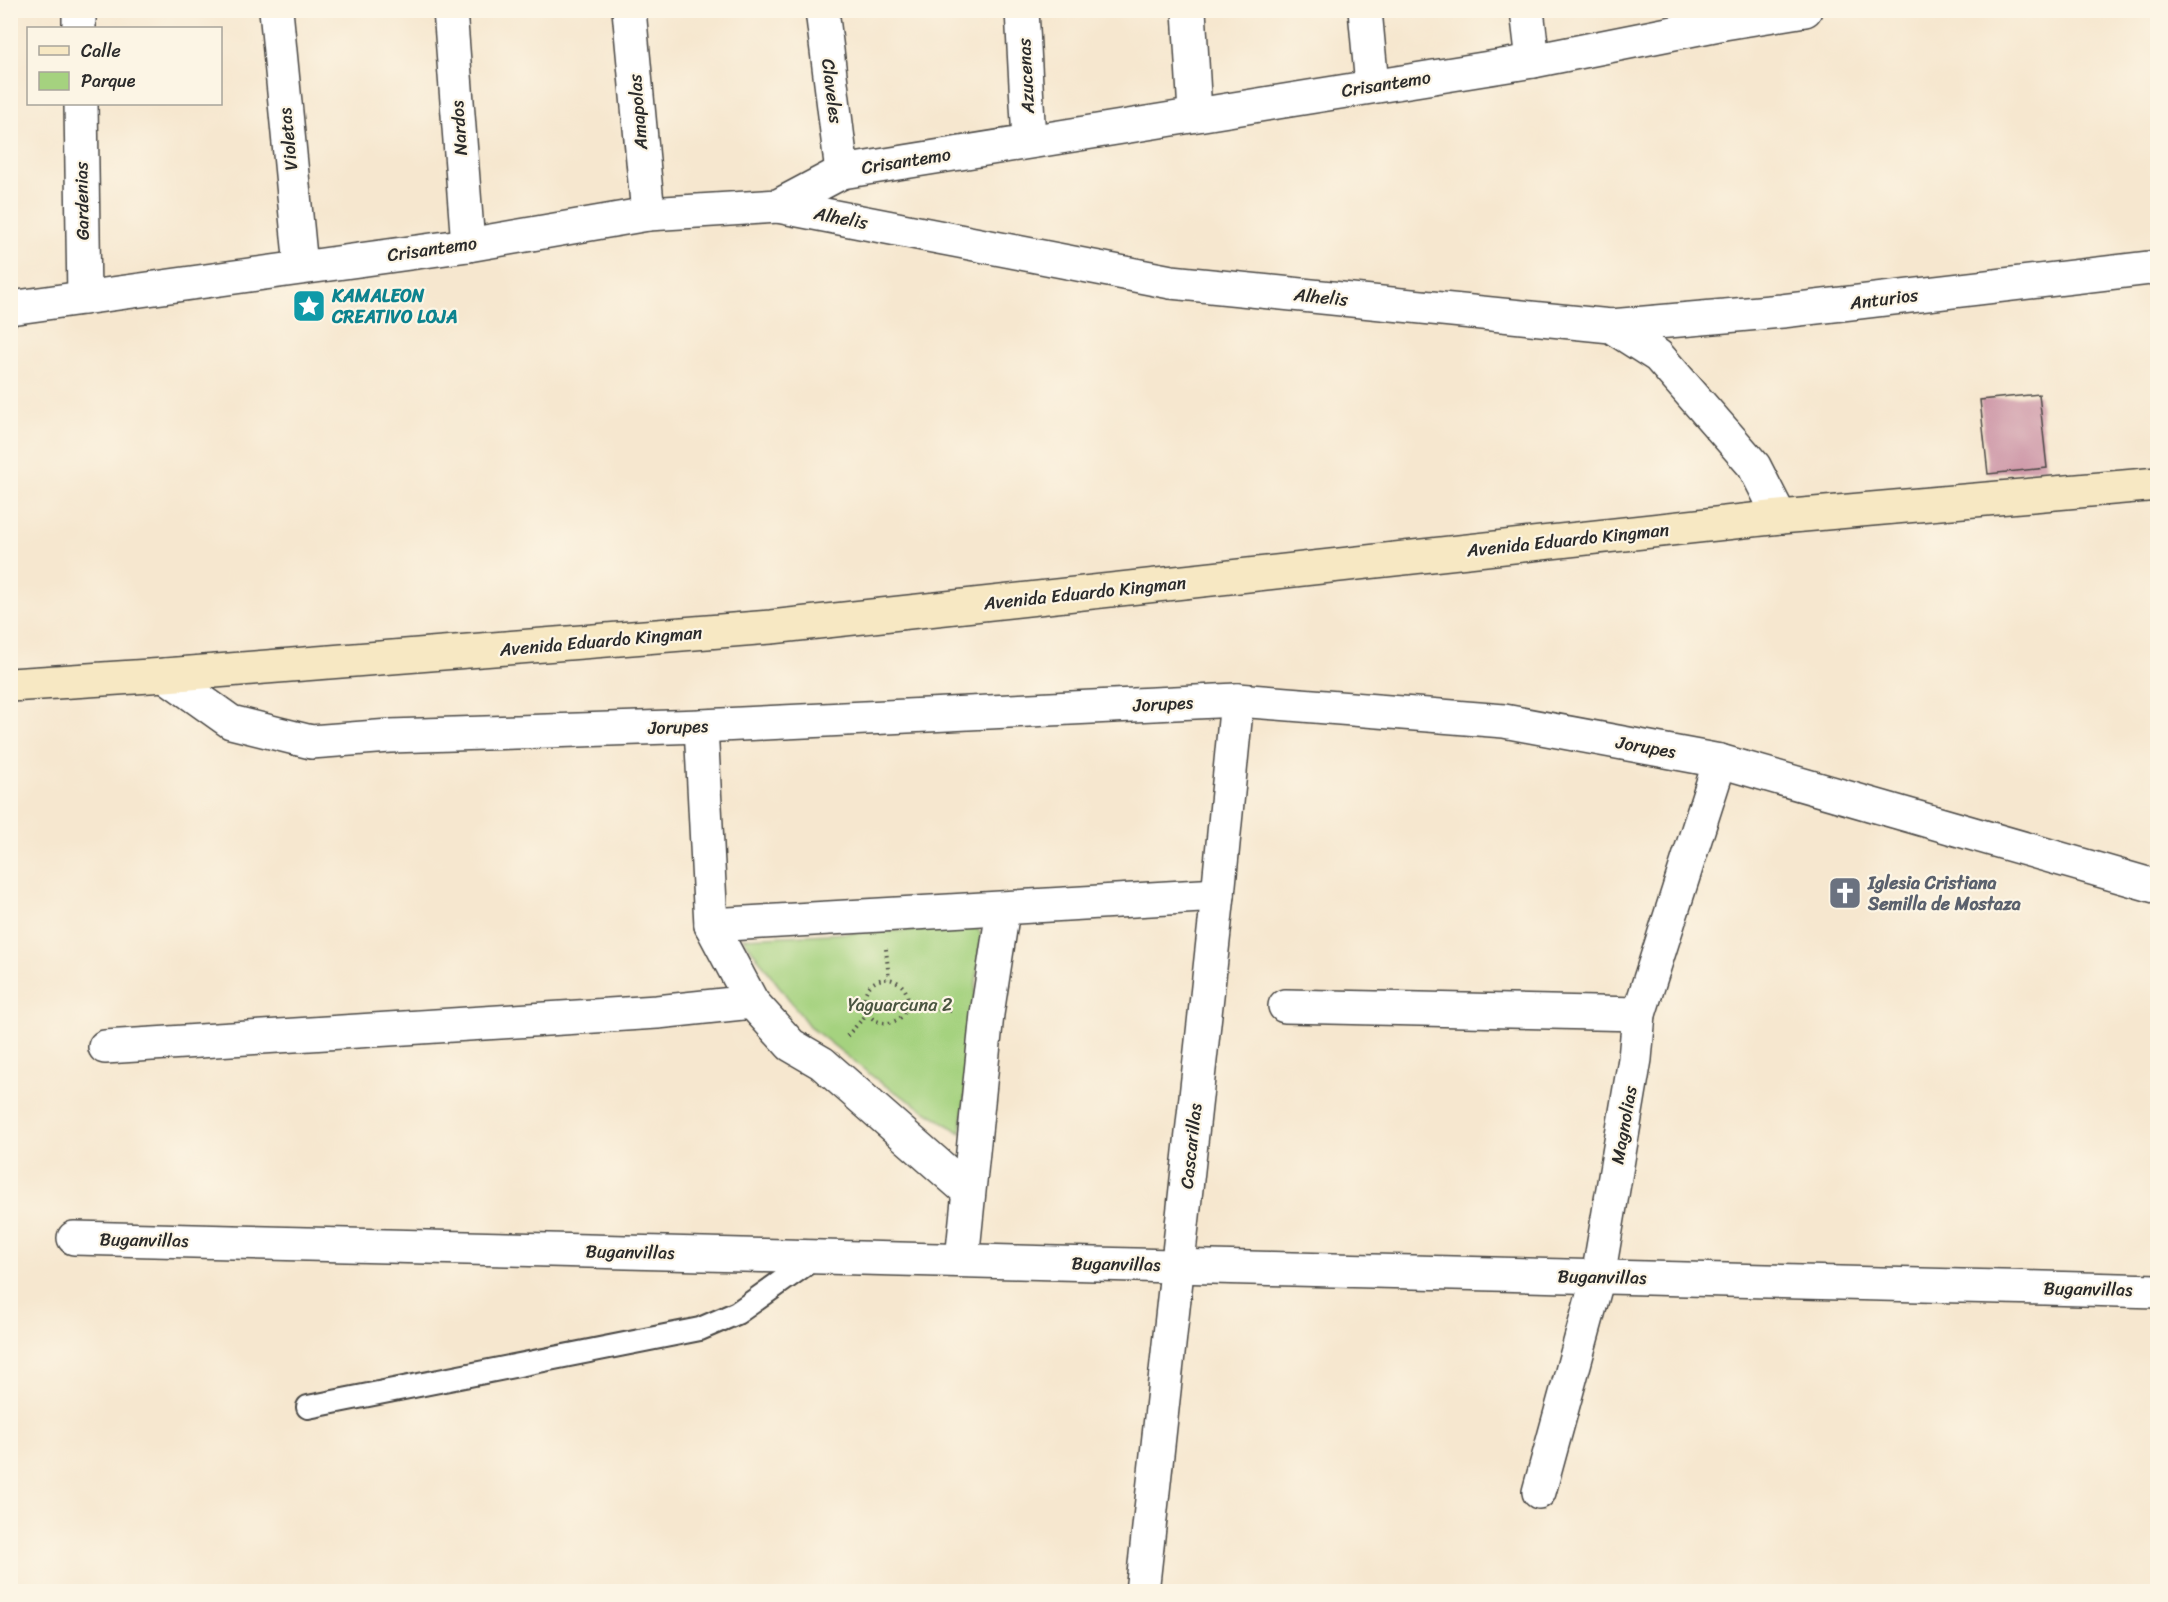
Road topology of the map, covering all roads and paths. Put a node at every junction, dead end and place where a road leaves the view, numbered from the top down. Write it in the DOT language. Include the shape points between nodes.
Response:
graph roads {
  1 [pos="79,10"];
  2 [pos="276,10"];
  3 [pos="450,10"];
  4 [pos="629,10"];
  5 [pos="822,10"];
  6 [pos="1022,10"];
  7 [pos="1189,10"];
  8 [pos="1365,10"];
  9 [pos="1527,10"];
  10 [pos="1805,10"];
  11 [pos="1724,16"];
  12 [pos="79,27"];
  13 [pos="1533,61"];
  14 [pos="1372,86"];
  15 [pos="81,105"];
  16 [pos="1195,113"];
  17 [pos="1029,141"];
  18 [pos="842,172"];
  19 [pos="778,206"];
  20 [pos="648,214"];
  21 [pos="468,245"];
  22 [pos="301,267"];
  23 [pos="2157,267"];
  24 [pos="84,298"];
  25 [pos="10,308"];
  26 [pos="1611,326"];
  27 [pos="2157,484"];
  28 [pos="1780,517"];
  29 [pos="165,675"];
  30 [pos="10,685"];
  31 [pos="1237,700"];
  32 [pos="701,726"];
  33 [pos="1720,761"];
  34 [pos="2157,887"];
  35 [pos="1218,895"];
  36 [pos="1003,909"];
  37 [pos="711,925"];
  38 [pos="752,1002"];
  39 [pos="908,1006"];
  40 [pos="1285,1006"];
  41 [pos="987,1014"];
  42 [pos="1639,1014"];
  43 [pos="105,1047"];
  44 [pos="968,1191"];
  45 [pos="74,1238"];
  46 [pos="816,1257"];
  47 [pos="962,1260"];
  48 [pos="1178,1266"];
  49 [pos="1598,1277"];
  50 [pos="2157,1291"];
  51 [pos="308,1407"];
  52 [pos="1539,1492"];
  53 [pos="1142,1592"];
  1 -- 12 [label="street"];
  2 -- 22 [label="street, Violetas"];
  3 -- 21 [label="street, Nardos"];
  4 -- 20 [label="street, Amapolas"];
  5 -- 18 [label="street, Claveles"];
  6 -- 17 [label="street, Azucenas"];
  7 -- 16 [label="street"];
  8 -- 14 [label="street"];
  9 -- 13 [label="street"];
  10 -- 11 [label="street, Crisantemo"];
  11 -- 13 [label="street, Crisantemo"];
  13 -- 14 [label="street, Crisantemo"];
  14 -- 16 [label="street, Crisantemo"];
  15 -- 24 [label="street, Gardenias"];
  16 -- 17 [label="street, Crisantemo"];
  17 -- 18 [label="street, Crisantemo"];
  18 -- 19 [label="street, Crisantemo"];
  19 -- 20 [label="street, Crisantemo"];
  19 -- 26 [label="street, Alhelis" via="1171,282"];
  20 -- 21 [label="street, Crisantemo"];
  21 -- 22 [label="street, Crisantemo"];
  22 -- 24 [label="street, Crisantemo"];
  23 -- 26 [label="street, Anturios" via="1782,311"];
  24 -- 25 [label="street, Crisantemo"];
  26 -- 28 [label="street, Alhelis" via="1658,356 1754,466"];
  27 -- 28 [label="main road, Avenida Eduardo Kingman"];
  28 -- 29 [label="main road, Avenida Eduardo Kingman" via="771,627"];
  29 -- 30 [label="main road, Avenida Eduardo Kingman"];
  29 -- 32 [label="street, Jorupes" via="231,722 310,742"];
  31 -- 32 [label="street, Jorupes"];
  31 -- 33 [label="street, Jorupes" via="1504,721"];
  31 -- 35 [label="street, Cascarillas"];
  32 -- 37 [label="street"];
  33 -- 34 [label="street, Jorupes"];
  33 -- 42 [label="street, Magnolias"];
  35 -- 36 [label="street"];
  35 -- 48 [label="street, Cascarillas"];
  36 -- 37 [label="street"];
  36 -- 41 [label="street"];
  37 -- 38 [label="street"];
  38 -- 43 [label="street" via="657,1012"];
  38 -- 44 [label="street" via="791,1045 822,1063"];
  39 -- 39 [label="path" via="900,1019 879,1023 864,1008 865,993 881,979 896,981 906,991"];
  39 -- 41 [label="path"];
  40 -- 42 [label="street"];
  41 -- 44 [label="street"];
  42 -- 49 [label="street, Magnolias"];
  44 -- 47 [label="street"];
  45 -- 46 [label="street, Buganvillas"];
  46 -- 47 [label="street, Buganvillas"];
  46 -- 51 [label="lane" via="737,1313 700,1329"];
  47 -- 48 [label="street, Buganvillas"];
  48 -- 49 [label="street, Buganvillas"];
  48 -- 53 [label="street, Cascarillas"];
  49 -- 50 [label="street, Buganvillas"];
  49 -- 52 [label="street, Magnolias"];
}
